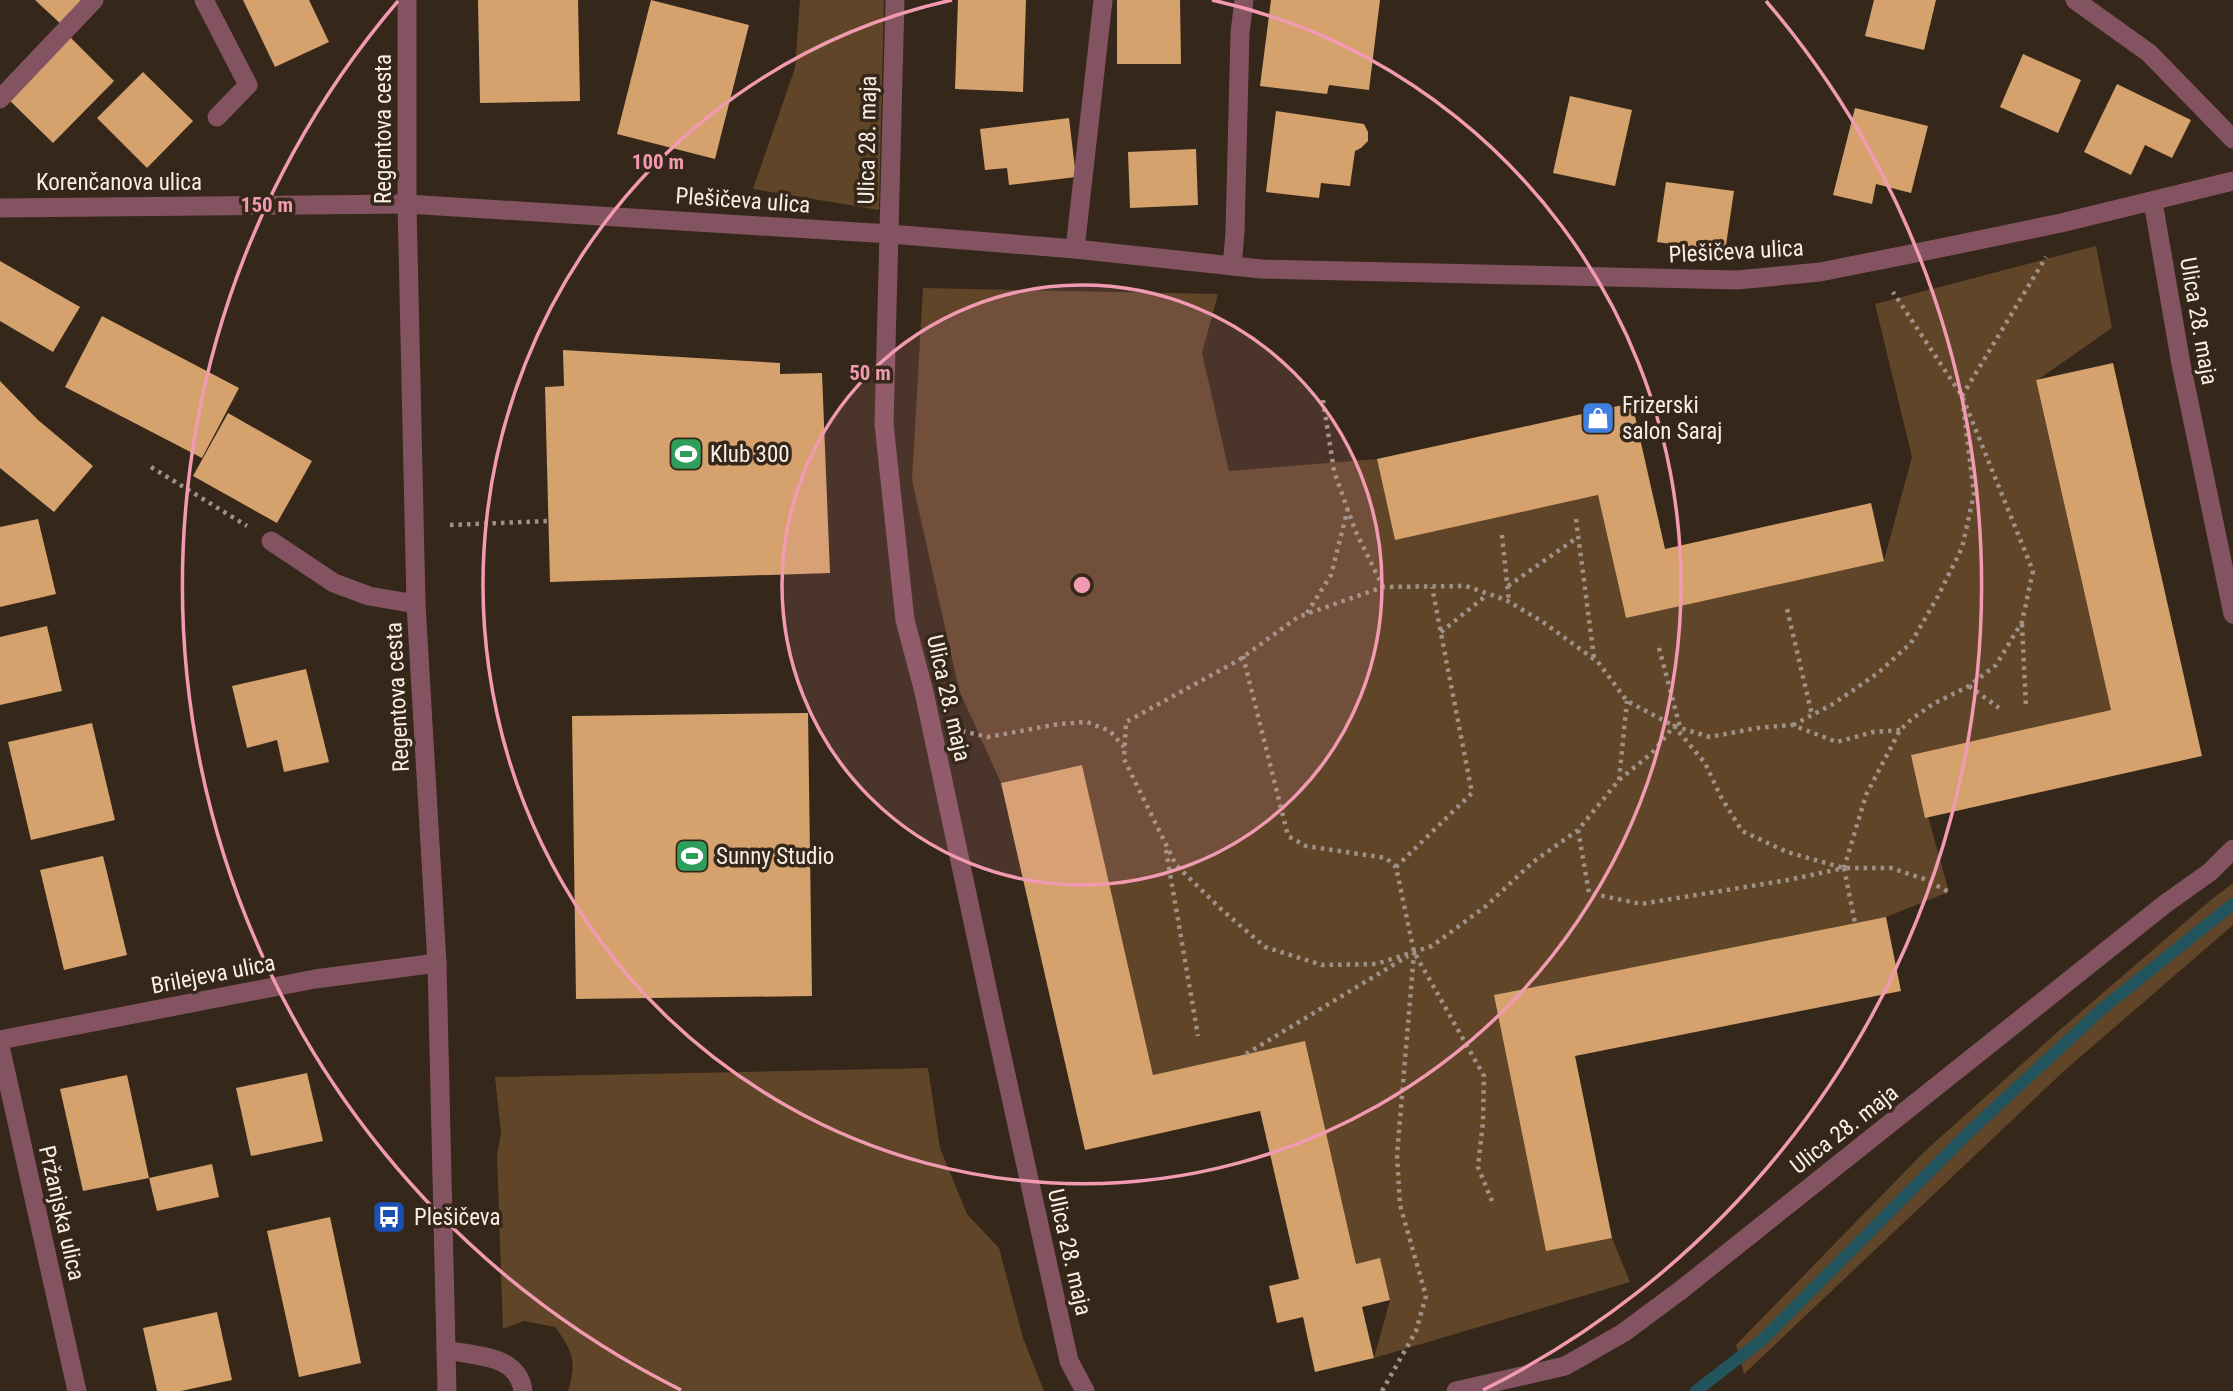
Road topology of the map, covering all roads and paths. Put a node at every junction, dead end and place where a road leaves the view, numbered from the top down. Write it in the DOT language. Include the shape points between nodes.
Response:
graph roads {
  1 [pos="94,0"];
  2 [pos="204,0"];
  3 [pos="407,0"];
  4 [pos="895,0"];
  5 [pos="1103,0"];
  6 [pos="1244,0"];
  7 [pos="2075,0"];
  8 [pos="0,99"];
  9 [pos="217,117"];
  10 [pos="2233,139"];
  11 [pos="2233,181"];
  12 [pos="2153,202"];
  13 [pos="407,204"];
  14 [pos="0,208"];
  15 [pos="890,234"];
  16 [pos="1075,249"];
  17 [pos="2047,256"];
  18 [pos="1232,266"];
  19 [pos="1894,292"];
  20 [pos="1962,396"];
  21 [pos="1322,400"];
  22 [pos="151,467"];
  23 [pos="1348,508"];
  24 [pos="1576,519"];
  25 [pos="548,521"];
  26 [pos="450,525"];
  27 [pos="1502,535"];
  28 [pos="1578,537"];
  29 [pos="271,541"];
  30 [pos="1508,586"];
  31 [pos="1383,587"];
  32 [pos="1432,587"];
  33 [pos="1488,594"];
  34 [pos="1509,603"];
  35 [pos="416,604"];
  36 [pos="1787,609"];
  37 [pos="1307,614"];
  38 [pos="2233,614"];
  39 [pos="2022,622"];
  40 [pos="1441,632"];
  41 [pos="1659,648"];
  42 [pos="1243,656"];
  43 [pos="1594,659"];
  44 [pos="1969,686"];
  45 [pos="1627,701"];
  46 [pos="2026,707"];
  47 [pos="1999,708"];
  48 [pos="1812,715"];
  49 [pos="1793,725"];
  50 [pos="1677,727"];
  51 [pos="958,730"];
  52 [pos="1900,730"];
  53 [pos="1125,748"];
  54 [pos="1619,780"];
  55 [pos="1578,830"];
  56 [pos="1166,845"];
  57 [pos="2233,849"];
  58 [pos="1396,867"];
  59 [pos="1844,867"];
  60 [pos="1949,892"];
  61 [pos="1855,923"];
  62 [pos="1414,952"];
  63 [pos="436,963"];
  64 [pos="1198,1036"];
  65 [pos="0,1043"];
  66 [pos="1246,1054"];
  67 [pos="1492,1201"];
  68 [pos="446,1350"];
  69 [pos="77,1391"];
  70 [pos="447,1391"];
  71 [pos="523,1391"];
  72 [pos="1085,1391"];
  73 [pos="1382,1391"];
  74 [pos="1456,1391"];
  1 -- 8 [label="street"];
  2 -- 9 [label="street" via="248,85"];
  3 -- 13 [label="street, Regentova cesta"];
  4 -- 15 [label="street, Ulica 28. maja"];
  5 -- 16 [label="street"];
  6 -- 18 [label="street"];
  7 -- 10 [label="street" via="2149,53"];
  11 -- 12 [label="street, Plešičeva ulica"];
  12 -- 18 [label="street, Plešičeva ulica" via="1820,272 1737,281"];
  12 -- 38 [label="street, Ulica 28. maja" via="2180,364"];
  13 -- 14 [label="street, Korenčanova ulica"];
  13 -- 15 [label="street, Plešičeva ulica"];
  13 -- 35 [label="street, Regentova cesta"];
  15 -- 16 [label="street, Plešičeva ulica"];
  15 -- 72 [label="street, Ulica 28. maja" via="884,424 905,620 925,692 1069,1361"];
  16 -- 18 [label="street, Plešičeva ulica"];
  17 -- 20 [label="path"];
  19 -- 20 [label="path"];
  20 -- 39 [label="path" via="2033,570"];
  20 -- 48 [label="path" via="1974,494 1962,548 1911,643 1878,673"];
  21 -- 23 [label="path" via="1335,471"];
  22 -- 29 [label="path"];
  23 -- 31 [label="path"];
  23 -- 37 [label="path" via="1331,575"];
  24 -- 28 [label="path"];
  25 -- 26 [label="path"];
  27 -- 30 [label="path"];
  28 -- 30 [label="path"];
  28 -- 43 [label="path"];
  29 -- 35 [label="street" via="334,583 369,596"];
  30 -- 34 [label="path"];
  31 -- 32 [label="path"];
  31 -- 37 [label="path"];
  32 -- 33 [label="path" via="1466,586"];
  32 -- 40 [label="path"];
  33 -- 34 [label="path"];
  33 -- 40 [label="path"];
  34 -- 43 [label="path"];
  35 -- 63 [label="street, Regentova cesta"];
  36 -- 48 [label="path"];
  37 -- 42 [label="path"];
  39 -- 44 [label="path" via="1996,665"];
  39 -- 46 [label="path"];
  40 -- 58 [label="path" via="1472,793"];
  41 -- 50 [label="path"];
  42 -- 53 [label="path" via="1126,722"];
  42 -- 58 [label="path" via="1288,836 1306,846 1386,858"];
  43 -- 45 [label="path"];
  44 -- 47 [label="path"];
  44 -- 52 [label="path" via="1933,704"];
  45 -- 50 [label="path"];
  45 -- 54 [label="path"];
  48 -- 49 [label="path"];
  49 -- 50 [label="path" via="1710,737"];
  49 -- 52 [label="path" via="1838,742"];
  50 -- 54 [label="path"];
  50 -- 59 [label="path" via="1705,763 1742,831 1787,852"];
  51 -- 53 [label="path" via="988,737 1087,722 1110,731"];
  52 -- 59 [label="path" via="1866,795"];
  53 -- 56 [label="path" via="1124,759"];
  54 -- 55 [label="path"];
  55 -- 59 [label="path" via="1589,893 1641,904"];
  55 -- 62 [label="path" via="1533,862 1486,906 1432,946"];
  56 -- 62 [label="path" via="1176,865 1265,947 1322,965 1376,964"];
  56 -- 64 [label="path"];
  57 -- 74 [label="street, Ulica 28. maja" via="2210,872 1623,1334 1565,1366"];
  58 -- 62 [label="path"];
  59 -- 60 [label="path" via="1891,868"];
  59 -- 61 [label="path"];
  62 -- 66 [label="path"];
  62 -- 67 [label="path" via="1484,1076 1478,1167"];
  62 -- 73 [label="path" via="1397,1155 1400,1205 1426,1296 1416,1331"];
  63 -- 65 [label="street, Brilejeva ulica" via="315,979"];
  63 -- 68 [label="street, Regentova cesta"];
  65 -- 69 [label="street, Pržanjska ulica"];
  68 -- 70 [label="street, Regentova cesta"];
  68 -- 71 [label="street" via="499,1360 515,1370"];
}
